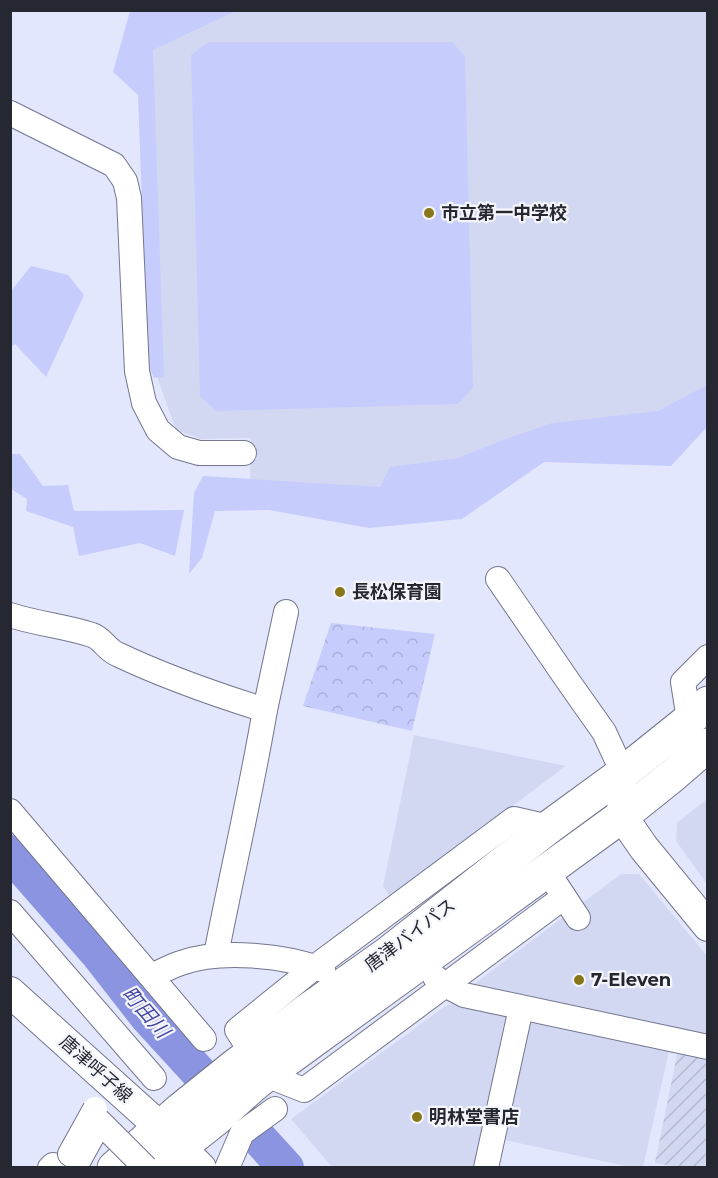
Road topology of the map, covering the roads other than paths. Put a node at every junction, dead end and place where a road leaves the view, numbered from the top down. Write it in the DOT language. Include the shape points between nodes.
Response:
graph roads {
  1 [pos="10,113"];
  2 [pos="244,453"];
  3 [pos="498,579"];
  4 [pos="286,612"];
  5 [pos="10,615"];
  6 [pos="708,657"];
  7 [pos="265,710"];
  8 [pos="701,723"];
  9 [pos="623,773"];
  10 [pos="10,811"];
  11 [pos="622,816"];
  12 [pos="549,827"];
  13 [pos="556,884"];
  14 [pos="10,912"];
  15 [pos="578,918"];
  16 [pos="708,926"];
  17 [pos="216,955"];
  18 [pos="419,965"];
  19 [pos="315,967"];
  20 [pos="151,976"];
  21 [pos="349,981"];
  22 [pos="445,985"];
  23 [pos="10,992"];
  24 [pos="521,1008"];
  25 [pos="204,1039"];
  26 [pos="708,1047"];
  27 [pos="250,1071"];
  28 [pos="154,1078"];
  29 [pos="275,1108"];
  30 [pos="95,1110"];
  31 [pos="180,1147"];
  32 [pos="50,1167"];
  33 [pos="56,1167"];
  34 [pos="114,1167"];
  35 [pos="146,1167"];
  36 [pos="154,1167"];
  37 [pos="227,1167"];
  38 [pos="486,1167"];
  1 -- 2 [label="street" via="114,165 125,181 137,371 144,403 158,430 178,447 199,453"];
  3 -- 9 [label="street" via="604,732"];
  4 -- 7 [label="street"];
  5 -- 7 [label="street" via="95,636 114,653 174,679"];
  6 -- 8 [label="street" via="683,682"];
  7 -- 17 [label="street"];
  8 -- 9 [label="highway, 唐津バイパス"];
  8 -- 11 [label="highway, 唐津バイパス" via="672,776"];
  9 -- 11 [label="main road"];
  9 -- 12 [label="highway, 唐津バイパス"];
  10 -- 20 [label="street"];
  11 -- 13 [label="highway, 唐津バイパス"];
  11 -- 16 [label="main road"];
  12 -- 19 [label="street" via="514,819"];
  12 -- 21 [label="highway, 唐津バイパス"];
  13 -- 15 [label="street"];
  13 -- 18 [label="highway, 唐津バイパス"];
  13 -- 22 [label="street"];
  14 -- 28 [label="street"];
  17 -- 19 [label="street" via="262,956"];
  17 -- 20 [label="street" via="182,962"];
  18 -- 22 [label="street"];
  18 -- 27 [label="highway, 唐津バイパス"];
  19 -- 21 [label="street"];
  19 -- 27 [label="street" via="237,1030"];
  20 -- 25 [label="street"];
  21 -- 27 [label="highway, 唐津バイパス"];
  22 -- 24 [label="street" via="464,994"];
  22 -- 27 [label="street" via="304,1090"];
  23 -- 31 [label="main road, 唐津呼子線"];
  24 -- 26 [label="street"];
  24 -- 38 [label="street"];
  27 -- 31 [label="highway, 唐津バイパス" via="203,1110"];
  29 -- 37 [label="street" via="242,1133"];
  30 -- 35 [label="street, bridge" via="70,1154 79,1160 100,1122"];
  31 -- 34 [label="highway, 唐津バイパス"];
  31 -- 36 [label="highway, 唐津バイパス"];
  32 -- 33 [label="street"];
}
